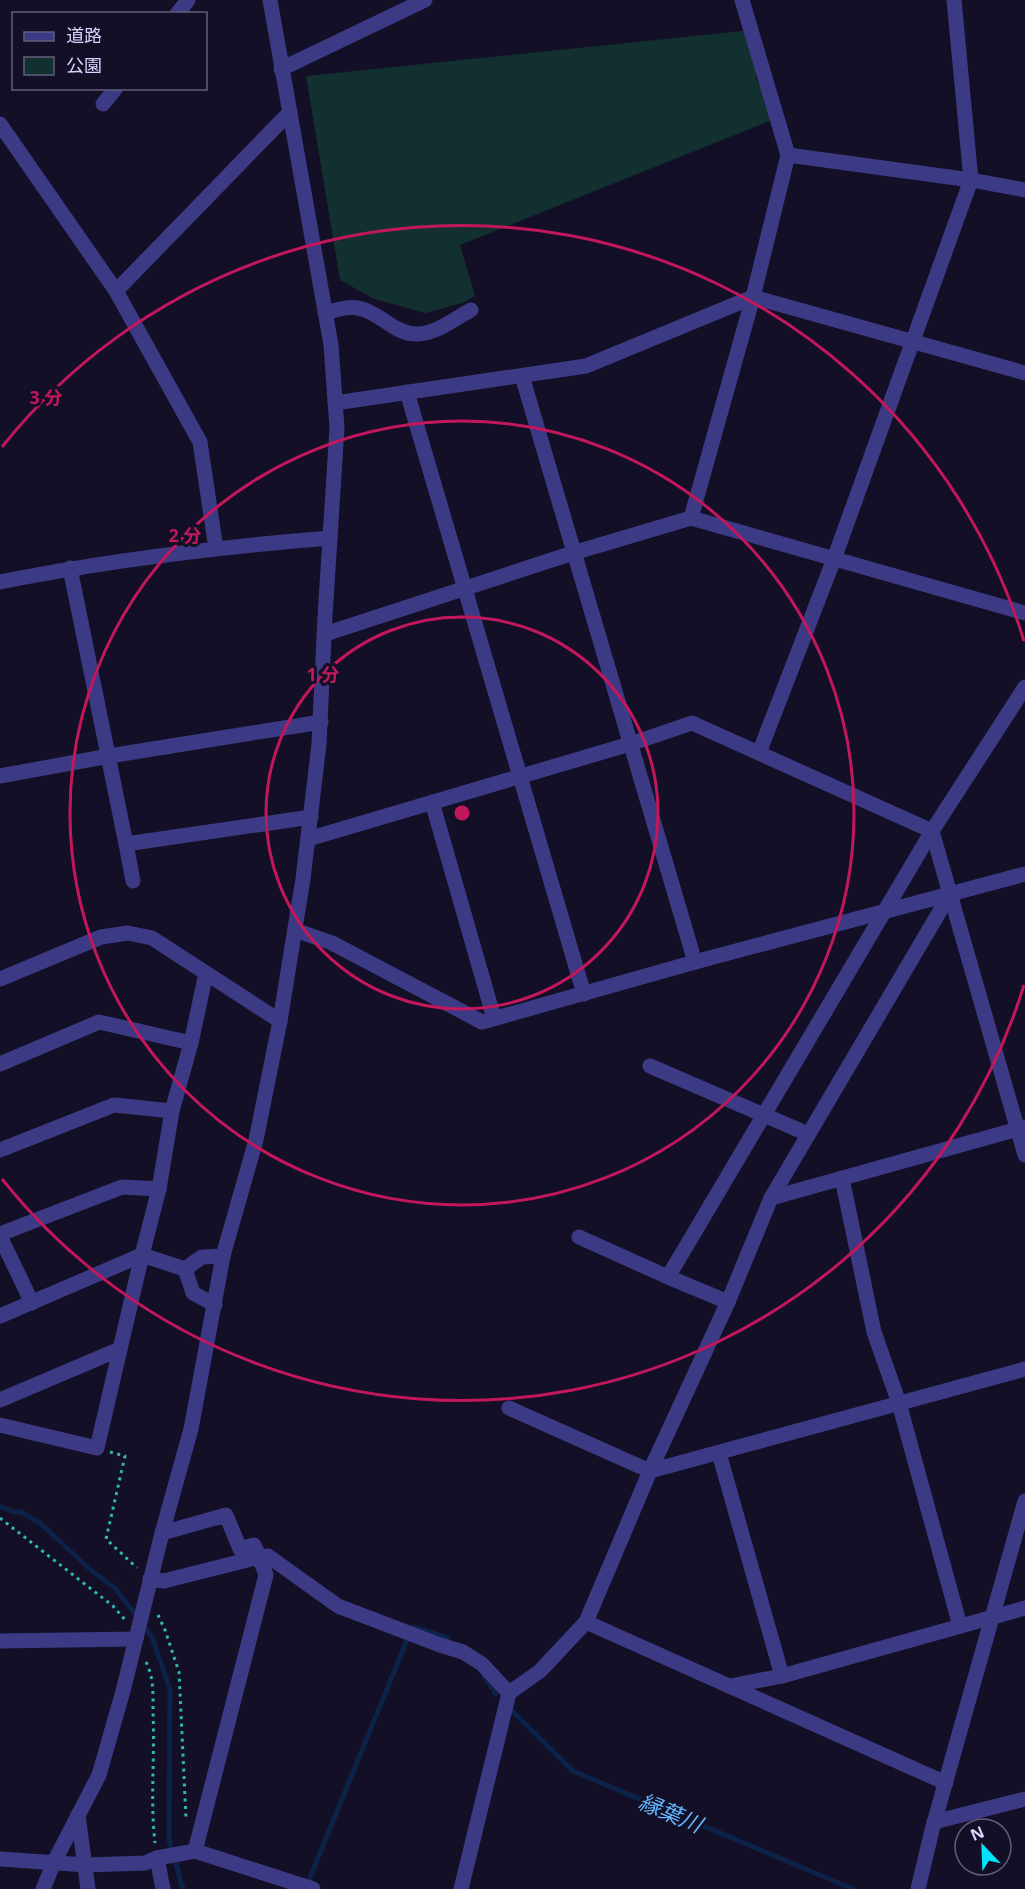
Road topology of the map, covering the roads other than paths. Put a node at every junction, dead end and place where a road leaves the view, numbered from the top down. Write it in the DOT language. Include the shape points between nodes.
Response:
graph roads {
  1 [pos="188,0"];
  2 [pos="270,0"];
  3 [pos="425,0"];
  4 [pos="742,0"];
  5 [pos="954,0"];
  6 [pos="179,12"];
  7 [pos="281,69"];
  8 [pos="114,90"];
  9 [pos="103,104"];
  10 [pos="290,112"];
  11 [pos="0,124"];
  12 [pos="788,155"];
  13 [pos="971,180"];
  14 [pos="1025,190"];
  15 [pos="116,291"];
  16 [pos="753,297"];
  17 [pos="471,310"];
  18 [pos="325,313"];
  19 [pos="912,341"];
  20 [pos="1025,373"];
  21 [pos="522,376"];
  22 [pos="408,392"];
  23 [pos="335,403"];
  24 [pos="691,518"];
  25 [pos="330,538"];
  26 [pos="216,549"];
  27 [pos="573,553"];
  28 [pos="834,559"];
  29 [pos="70,568"];
  30 [pos="0,582"];
  31 [pos="466,587"];
  32 [pos="1025,614"];
  33 [pos="325,634"];
  34 [pos="1025,687"];
  35 [pos="321,722"];
  36 [pos="630,744"];
  37 [pos="759,753"];
  38 [pos="109,756"];
  39 [pos="0,776"];
  40 [pos="521,777"];
  41 [pos="432,802"];
  42 [pos="310,817"];
  43 [pos="932,831"];
  44 [pos="308,838"];
  45 [pos="126,844"];
  46 [pos="1025,874"];
  47 [pos="134,881"];
  48 [pos="950,894"];
  49 [pos="884,912"];
  50 [pos="295,930"];
  51 [pos="695,962"];
  52 [pos="206,973"];
  53 [pos="0,979"];
  54 [pos="584,994"];
  55 [pos="494,1018"];
  56 [pos="280,1021"];
  57 [pos="191,1044"];
  58 [pos="0,1064"];
  59 [pos="650,1066"];
  60 [pos="172,1111"];
  61 [pos="763,1114"];
  62 [pos="1021,1128"];
  63 [pos="808,1134"];
  64 [pos="0,1150"];
  65 [pos="1025,1155"];
  66 [pos="842,1178"];
  67 [pos="159,1189"];
  68 [pos="771,1198"];
  69 [pos="0,1235"];
  70 [pos="579,1237"];
  71 [pos="142,1255"];
  72 [pos="224,1256"];
  73 [pos="185,1269"];
  74 [pos="668,1277"];
  75 [pos="728,1302"];
  76 [pos="32,1303"];
  77 [pos="215,1305"];
  78 [pos="0,1316"];
  79 [pos="120,1349"];
  80 [pos="1025,1369"];
  81 [pos="0,1400"];
  82 [pos="899,1403"];
  83 [pos="509,1408"];
  84 [pos="0,1425"];
  85 [pos="718,1453"];
  86 [pos="650,1471"];
  87 [pos="1025,1501"];
  88 [pos="162,1533"];
  89 [pos="259,1557"];
  90 [pos="150,1579"];
  91 [pos="1025,1608"];
  92 [pos="993,1617"];
  93 [pos="586,1622"];
  94 [pos="960,1626"];
  95 [pos="136,1636"];
  96 [pos="0,1641"];
  97 [pos="782,1676"];
  98 [pos="730,1686"];
  99 [pos="509,1693"];
  100 [pos="946,1783"];
  101 [pos="1025,1798"];
  102 [pos="78,1815"];
  103 [pos="934,1822"];
  104 [pos="189,1852"];
  105 [pos="159,1858"];
  106 [pos="0,1859"];
  107 [pos="54,1862"];
  108 [pos="86,1865"];
  109 [pos="307,1887"];
  110 [pos="43,1889"];
  111 [pos="88,1889"];
  112 [pos="163,1889"];
  113 [pos="461,1889"];
  114 [pos="918,1889"];
  1 -- 6 [label="street"];
  2 -- 7 [label="street"];
  3 -- 7 [label="street"];
  4 -- 12 [label="street"];
  5 -- 13 [label="street"];
  7 -- 10 [label="street"];
  8 -- 9 [label="street"];
  10 -- 15 [label="street"];
  10 -- 18 [label="street"];
  11 -- 15 [label="street"];
  12 -- 13 [label="street"];
  12 -- 16 [label="street"];
  13 -- 14 [label="street"];
  13 -- 19 [label="street"];
  15 -- 26 [label="street" via="200,442"];
  16 -- 19 [label="street"];
  16 -- 21 [label="street" via="586,366"];
  16 -- 24 [label="street"];
  17 -- 18 [label="street" via="417,334 401,331 363,309 350,307"];
  18 -- 23 [label="street"];
  19 -- 20 [label="street"];
  19 -- 28 [label="street"];
  21 -- 22 [label="street"];
  21 -- 27 [label="street"];
  22 -- 23 [label="street"];
  22 -- 31 [label="street"];
  23 -- 25 [label="street"];
  24 -- 27 [label="street"];
  24 -- 28 [label="street"];
  25 -- 26 [label="street"];
  25 -- 33 [label="street"];
  26 -- 29 [label="street"];
  27 -- 31 [label="street"];
  27 -- 36 [label="street"];
  28 -- 32 [label="street"];
  28 -- 37 [label="street"];
  29 -- 30 [label="street"];
  29 -- 38 [label="street"];
  31 -- 33 [label="street"];
  31 -- 40 [label="street"];
  33 -- 35 [label="street"];
  34 -- 43 [label="street"];
  35 -- 38 [label="street"];
  35 -- 42 [label="street"];
  36 -- 37 [label="street" via="692,723"];
  36 -- 40 [label="street"];
  36 -- 51 [label="street"];
  37 -- 43 [label="street"];
  38 -- 39 [label="street"];
  38 -- 45 [label="street"];
  40 -- 41 [label="street"];
  40 -- 54 [label="street"];
  41 -- 44 [label="street"];
  41 -- 55 [label="street"];
  42 -- 44 [label="street"];
  42 -- 45 [label="street"];
  43 -- 48 [label="street"];
  43 -- 49 [label="street"];
  44 -- 50 [label="street"];
  45 -- 47 [label="street"];
  46 -- 48 [label="street"];
  48 -- 49 [label="street"];
  48 -- 62 [label="street"];
  48 -- 63 [label="street"];
  49 -- 51 [label="street"];
  49 -- 61 [label="street"];
  50 -- 55 [label="street" via="332,943 482,1022"];
  50 -- 56 [label="street"];
  51 -- 54 [label="street"];
  52 -- 53 [label="street" via="152,938 128,933 101,937"];
  52 -- 56 [label="street"];
  52 -- 57 [label="street"];
  54 -- 55 [label="street"];
  56 -- 72 [label="street" via="255,1140"];
  57 -- 58 [label="street" via="99,1022"];
  57 -- 60 [label="street"];
  59 -- 61 [label="street"];
  60 -- 64 [label="street" via="114,1105"];
  60 -- 67 [label="street"];
  61 -- 63 [label="street"];
  61 -- 74 [label="street"];
  62 -- 65 [label="street"];
  62 -- 66 [label="street"];
  63 -- 68 [label="street"];
  66 -- 68 [label="street"];
  66 -- 82 [label="street" via="874,1332"];
  67 -- 69 [label="street" via="122,1187"];
  67 -- 71 [label="street"];
  68 -- 75 [label="street"];
  69 -- 76 [label="street"];
  70 -- 74 [label="street"];
  71 -- 73 [label="street"];
  71 -- 76 [label="street"];
  71 -- 79 [label="street"];
  72 -- 73 [label="street" via="202,1257"];
  72 -- 77 [label="street"];
  73 -- 77 [label="street" via="193,1293"];
  74 -- 75 [label="street"];
  75 -- 86 [label="street"];
  76 -- 78 [label="street"];
  77 -- 88 [label="street" via="191,1429"];
  79 -- 81 [label="street"];
  79 -- 84 [label="street" via="97,1448"];
  80 -- 82 [label="street"];
  82 -- 85 [label="street"];
  82 -- 94 [label="street"];
  83 -- 86 [label="street"];
  85 -- 86 [label="street"];
  85 -- 97 [label="street"];
  86 -- 93 [label="street"];
  87 -- 92 [label="street"];
  88 -- 89 [label="street" via="226,1515 240,1549 254,1545"];
  88 -- 90 [label="street"];
  89 -- 90 [label="street" via="164,1581"];
  89 -- 99 [label="street" via="268,1556 338,1606 463,1652 489,1671"];
  89 -- 104 [label="street" via="266,1575"];
  90 -- 95 [label="street"];
  91 -- 92 [label="street"];
  92 -- 94 [label="street"];
  92 -- 100 [label="street"];
  93 -- 98 [label="street"];
  93 -- 99 [label="street" via="540,1671"];
  94 -- 97 [label="street"];
  95 -- 96 [label="street"];
  95 -- 102 [label="street" via="99,1775"];
  97 -- 98 [label="street"];
  98 -- 100 [label="street"];
  99 -- 113 [label="street"];
  100 -- 103 [label="street"];
  101 -- 103 [label="street"];
  102 -- 107 [label="street"];
  102 -- 108 [label="street"];
  103 -- 114 [label="street"];
  104 -- 105 [label="street"];
  104 -- 109 [label="street"];
  105 -- 108 [label="street" via="145,1863"];
  105 -- 112 [label="street"];
  106 -- 107 [label="street"];
  107 -- 108 [label="street"];
  107 -- 110 [label="street"];
  108 -- 111 [label="street"];
}
